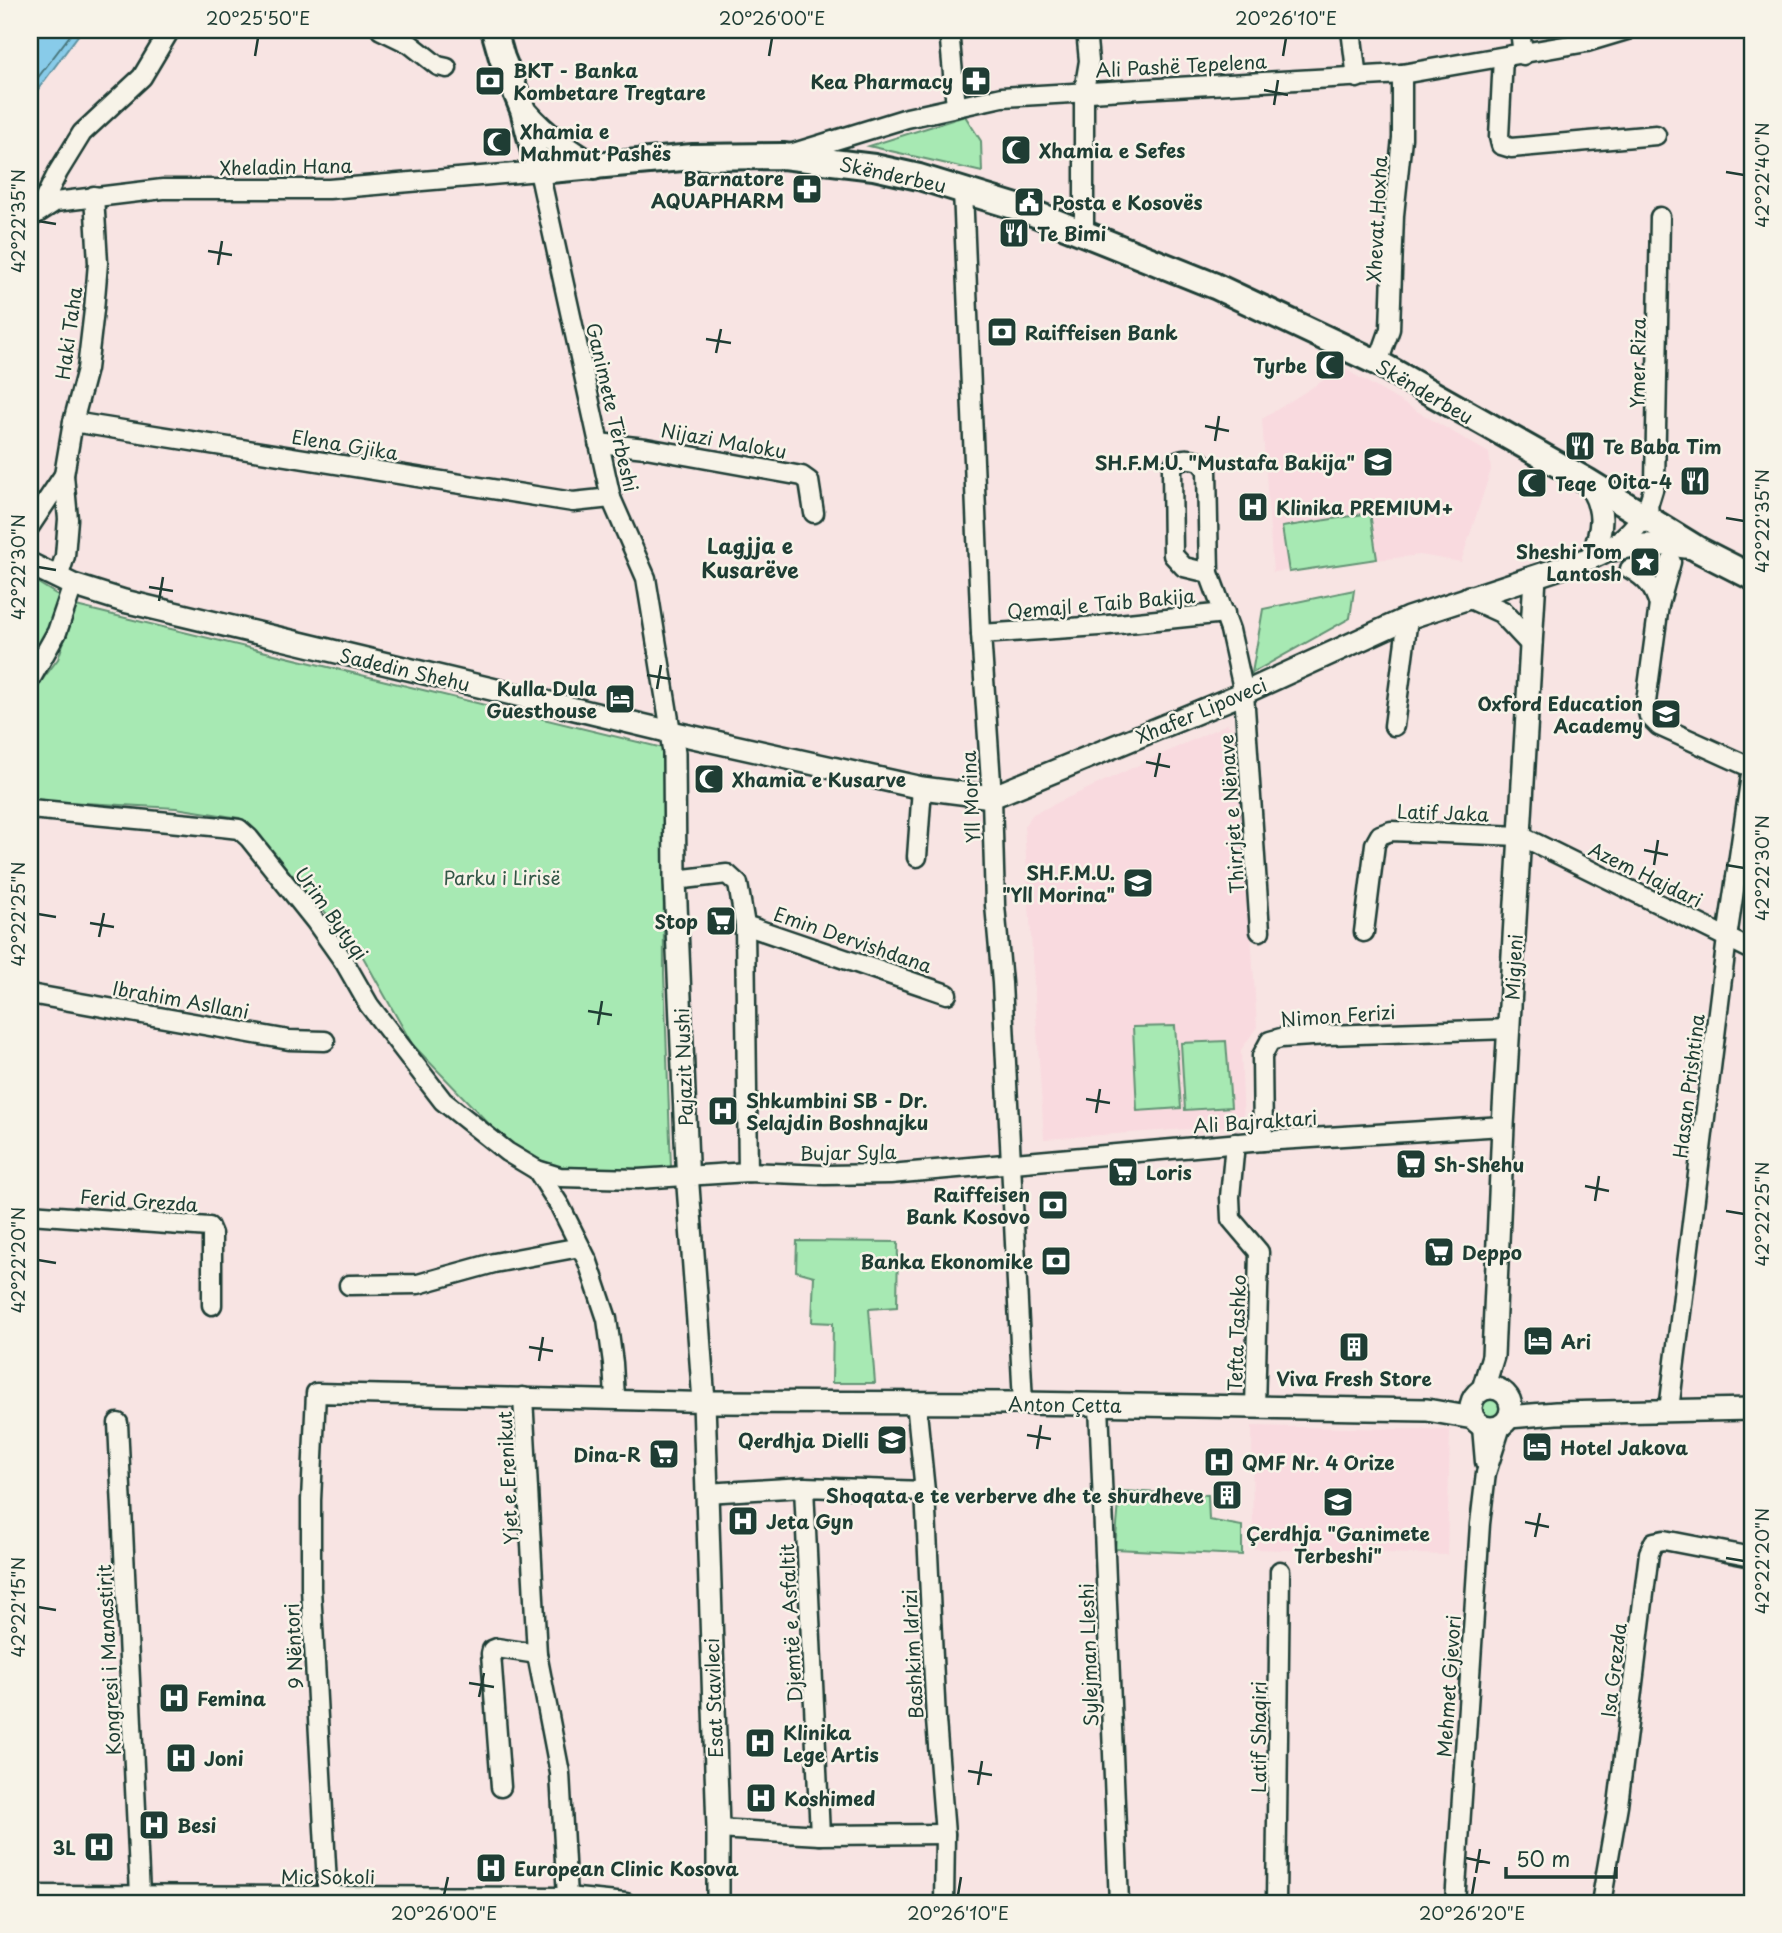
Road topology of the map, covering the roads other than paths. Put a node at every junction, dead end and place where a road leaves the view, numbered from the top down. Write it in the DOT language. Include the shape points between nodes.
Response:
graph roads {
  1 [pos="170,30"];
  2 [pos="381,30"];
  3 [pos="494,30"];
  4 [pos="949,30"];
  5 [pos="1086,30"];
  6 [pos="1350,30"];
  7 [pos="1520,30"];
  8 [pos="1627,30"];
  9 [pos="1523,55"];
  10 [pos="1503,57"];
  11 [pos="447,68"];
  12 [pos="1402,74"];
  13 [pos="1357,78"];
  14 [pos="1084,91"];
  15 [pos="956,107"];
  16 [pos="523,110"];
  17 [pos="1656,135"];
  18 [pos="781,156"];
  19 [pos="594,167"];
  20 [pos="539,171"];
  21 [pos="963,190"];
  22 [pos="94,196"];
  23 [pos="32,212"];
  24 [pos="1661,217"];
  25 [pos="1084,233"];
  26 [pos="1378,363"];
  27 [pos="73,422"];
  28 [pos="598,443"];
  29 [pos="64,475"];
  30 [pos="1587,481"];
  31 [pos="611,498"];
  32 [pos="814,513"];
  33 [pos="1645,513"];
  34 [pos="30,526"];
  35 [pos="1699,550"];
  36 [pos="1599,555"];
  37 [pos="1752,561"];
  38 [pos="1671,562"];
  39 [pos="30,564"];
  40 [pos="1630,569"];
  41 [pos="1209,573"];
  42 [pos="1752,577"];
  43 [pos="1535,578"];
  44 [pos="66,582"];
  45 [pos="1469,597"];
  46 [pos="1659,605"];
  47 [pos="1225,613"];
  48 [pos="1408,618"];
  49 [pos="981,634"];
  50 [pos="1531,643"];
  51 [pos="30,680"];
  52 [pos="1244,693"];
  53 [pos="1394,726"];
  54 [pos="671,732"];
  55 [pos="1752,768"];
  56 [pos="922,788"];
  57 [pos="992,797"];
  58 [pos="30,808"];
  59 [pos="1521,836"];
  60 [pos="917,857"];
  61 [pos="675,880"];
  62 [pos="745,925"];
  63 [pos="1260,931"];
  64 [pos="1364,932"];
  65 [pos="1727,938"];
  66 [pos="1752,950"];
  67 [pos="30,994"];
  68 [pos="947,994"];
  69 [pos="1510,1029"];
  70 [pos="325,1041"];
  71 [pos="1503,1126"];
  72 [pos="1263,1141"];
  73 [pos="1235,1143"];
  74 [pos="1009,1162"];
  75 [pos="537,1170"];
  76 [pos="748,1172"];
  77 [pos="688,1177"];
  78 [pos="30,1214"];
  79 [pos="580,1247"];
  80 [pos="349,1285"];
  81 [pos="212,1305"];
  82 [pos="523,1397"];
  83 [pos="615,1398"];
  84 [pos="704,1402"];
  85 [pos="916,1402"];
  86 [pos="1023,1403"];
  87 [pos="1099,1405"];
  88 [pos="1255,1408"];
  89 [pos="1492,1409"];
  90 [pos="1752,1409"];
  91 [pos="1669,1410"];
  92 [pos="118,1423"];
  93 [pos="804,1487"];
  94 [pos="925,1491"];
  95 [pos="706,1493"];
  96 [pos="1752,1557"];
  97 [pos="1280,1571"];
  98 [pos="537,1654"];
  99 [pos="500,1787"];
  100 [pos="718,1829"];
  101 [pos="945,1834"];
  102 [pos="820,1835"];
  103 [pos="30,1895"];
  104 [pos="140,1895"];
  105 [pos="566,1896"];
  106 [pos="328,1900"];
  107 [pos="626,1903"];
  108 [pos="718,1903"];
  109 [pos="944,1903"];
  110 [pos="1119,1903"];
  111 [pos="1276,1903"];
  112 [pos="1455,1903"];
  113 [pos="1601,1903"];
  1 -- 23 [label="street" via="142,77 82,133"];
  2 -- 11 [label="street"];
  3 -- 16 [label="main road"];
  4 -- 15 [label="street"];
  5 -- 14 [label="street" via="1089,61"];
  6 -- 13 [label="street"];
  7 -- 9 [label="street"];
  8 -- 9 [label="street, Ali Pashë Tepelena"];
  9 -- 10 [label="street, Ali Pashë Tepelena"];
  10 -- 12 [label="street, Ali Pashë Tepelena"];
  10 -- 17 [label="street" via="1502,145 1511,148"];
  12 -- 13 [label="street, Ali Pashë Tepelena"];
  12 -- 26 [label="street, Xhevat Hoxha" via="1391,329"];
  13 -- 14 [label="street, Ali Pashë Tepelena"];
  14 -- 15 [label="street, Ali Pashë Tepelena" via="1002,97"];
  14 -- 25 [label="street"];
  15 -- 18 [label="street, Ali Pashë Tepelena"];
  16 -- 19 [label="main road" via="541,132"];
  16 -- 20 [label="main road"];
  18 -- 19 [label="main road, Skënderbeu" via="693,157"];
  18 -- 21 [label="main road, Skënderbeu" via="874,167"];
  19 -- 20 [label="main road, Skënderbeu"];
  20 -- 22 [label="street, Xheladin Hana" via="329,189 163,189"];
  20 -- 28 [label="street, Ganimete Tërbeshi"];
  21 -- 25 [label="main road, Skënderbeu"];
  21 -- 49 [label="street, Yll Morina"];
  22 -- 23 [label="street, Xheladin Hana" via="55,202"];
  22 -- 27 [label="street, Haki Taha" via="99,264 87,369"];
  24 -- 33 [label="street, Ymer Riza" via="1655,483"];
  25 -- 26 [label="main road, Skënderbeu" via="1215,286"];
  26 -- 30 [label="main road, Skënderbeu"];
  27 -- 29 [label="street, Haki Taha"];
  27 -- 31 [label="street, Elena Gjika" via="573,502"];
  28 -- 31 [label="street, Ganimete Tërbeshi"];
  28 -- 32 [label="street, Nijazi Maloku" via="802,476 809,481"];
  29 -- 34 [label="street, Haki Taha"];
  29 -- 44 [label="street, Haki Taha"];
  30 -- 33 [label="main road, Skënderbeu"];
  30 -- 36 [label="street" via="1600,508"];
  31 -- 54 [label="street, Ganimete Tërbeshi" via="646,578"];
  33 -- 35 [label="main road, Skënderbeu"];
  33 -- 36 [label="street, Xhafer Lipoveci" via="1635,529"];
  33 -- 37 [label="main road, Skënderbeu"];
  35 -- 36 [label="street" via="1659,543"];
  35 -- 42 [label="main road, Skënderbeu"];
  36 -- 43 [label="street, Xhafer Lipoveci"];
  38 -- 46 [label="street"];
  39 -- 44 [label="street, Sadedin Shehu"];
  40 -- 46 [label="street" via="1650,584"];
  41 -- 41 [label="street" via="1206,467 1200,461 1179,460 1172,470 1173,555 1184,567"];
  41 -- 47 [label="street, Thirrjet e Nënave"];
  43 -- 45 [label="street, Xhafer Lipoveci"];
  43 -- 50 [label="street, Migjeni"];
  44 -- 51 [label="street, Haki Taha" via="57,632"];
  44 -- 54 [label="street, Sadedin Shehu" via="124,601"];
  45 -- 48 [label="street, Xhafer Lipoveci"];
  45 -- 50 [label="street" via="1502,612"];
  46 -- 55 [label="street" via="1646,702 1649,716 1659,726"];
  47 -- 49 [label="street, Qemajl e Taib Bakija"];
  47 -- 52 [label="street, Thirrjet e Nënave"];
  48 -- 52 [label="street, Xhafer Lipoveci"];
  48 -- 53 [label="street"];
  49 -- 57 [label="street, Yll Morina"];
  50 -- 59 [label="street, Migjeni"];
  52 -- 57 [label="street, Xhafer Lipoveci"];
  52 -- 63 [label="street, Thirrjet e Nënave"];
  54 -- 56 [label="street, Sadedin Shehu"];
  54 -- 61 [label="street, Pajazit Nushi"];
  55 -- 65 [label="street, Hasan Prishtina"];
  56 -- 57 [label="street, Sadedin Shehu"];
  56 -- 60 [label="street"];
  57 -- 74 [label="street, Yll Morina"];
  58 -- 75 [label="street, Urim Bytyqi" via="239,830 316,922 369,1005 443,1101"];
  59 -- 64 [label="street, Latif Jaka" via="1391,831 1380,835"];
  59 -- 65 [label="street, Azem Hajdari"];
  59 -- 69 [label="street, Migjeni"];
  61 -- 62 [label="street, Emin Dervishdana" via="731,877 738,884"];
  61 -- 77 [label="street, Pajazit Nushi"];
  62 -- 68 [label="street, Emin Dervishdana"];
  62 -- 76 [label="street, Emin Dervishdana"];
  65 -- 66 [label="street, Azem Hajdari"];
  65 -- 91 [label="street, Hasan Prishtina"];
  67 -- 70 [label="street, Ibrahim Asllani" via="289,1040"];
  69 -- 71 [label="street, Migjeni"];
  69 -- 72 [label="street, Nimon Ferizi" via="1270,1041 1262,1056"];
  71 -- 72 [label="street, Ali Bajraktari"];
  71 -- 89 [label="street, Migjeni"];
  72 -- 73 [label="street, Ali Bajraktari"];
  73 -- 74 [label="street, Ali Bajraktari"];
  73 -- 88 [label="street, Tefta Tashko" via="1231,1219 1259,1252"];
  74 -- 76 [label="street, Bujar Syla" via="890,1174"];
  74 -- 86 [label="street, Yll Morina"];
  75 -- 77 [label="street, Urim Bytyqi" via="575,1178"];
  75 -- 79 [label="street, Urim Bytyqi"];
  76 -- 77 [label="street, Bujar Syla"];
  77 -- 84 [label="street, Pajazit Nushi"];
  78 -- 81 [label="street, Ferid Grezda" via="209,1227"];
  79 -- 80 [label="street" via="494,1263 418,1284"];
  79 -- 83 [label="street, Urim Bytyqi" via="607,1319"];
  82 -- 83 [label="street, Yjet e Erenikut"];
  82 -- 98 [label="street, Yjet e Erenikut"];
  82 -- 106 [label="street, 9 Nëntori" via="316,1393 311,1588"];
  83 -- 84 [label="street, Yjet e Erenikut"];
  84 -- 85 [label="street, Anton Çetta"];
  84 -- 95 [label="street, Esat Stavileci"];
  85 -- 86 [label="street, Anton Çetta"];
  85 -- 94 [label="street, Bashkim Idrizi"];
  86 -- 87 [label="street, Anton Çetta"];
  87 -- 88 [label="street, Anton Çetta"];
  87 -- 110 [label="street, Sylejman Lleshi"];
  88 -- 89 [label="street, Anton Çetta"];
  89 -- 91 [label="street, Anton Çetta" via="1556,1413"];
  89 -- 112 [label="street, Mehmet Gjevori"];
  90 -- 91 [label="street, Anton Çetta"];
  92 -- 104 [label="street, Kongresi i Manastirit"];
  93 -- 94 [label="street"];
  93 -- 95 [label="street"];
  93 -- 102 [label="street, Djemtë e Asfaltit"];
  94 -- 101 [label="street, Bashkim Idrizi"];
  95 -- 100 [label="street, Esat Stavileci"];
  96 -- 113 [label="street, Isa Grezda" via="1664,1539 1654,1542 1649,1553"];
  97 -- 111 [label="street, Latif Shaqiri"];
  98 -- 99 [label="street" via="492,1650"];
  98 -- 105 [label="street, Yjet e Erenikut" via="560,1773"];
  100 -- 102 [label="street"];
  100 -- 108 [label="street, Esat Stavileci"];
  101 -- 102 [label="street"];
  101 -- 109 [label="street, Bashkim Idrizi"];
  103 -- 104 [label="street, Mic Sokoli"];
  104 -- 106 [label="street, Mic Sokoli"];
  105 -- 106 [label="street, Mic Sokoli"];
  105 -- 107 [label="street, Mic Sokoli"];
}
